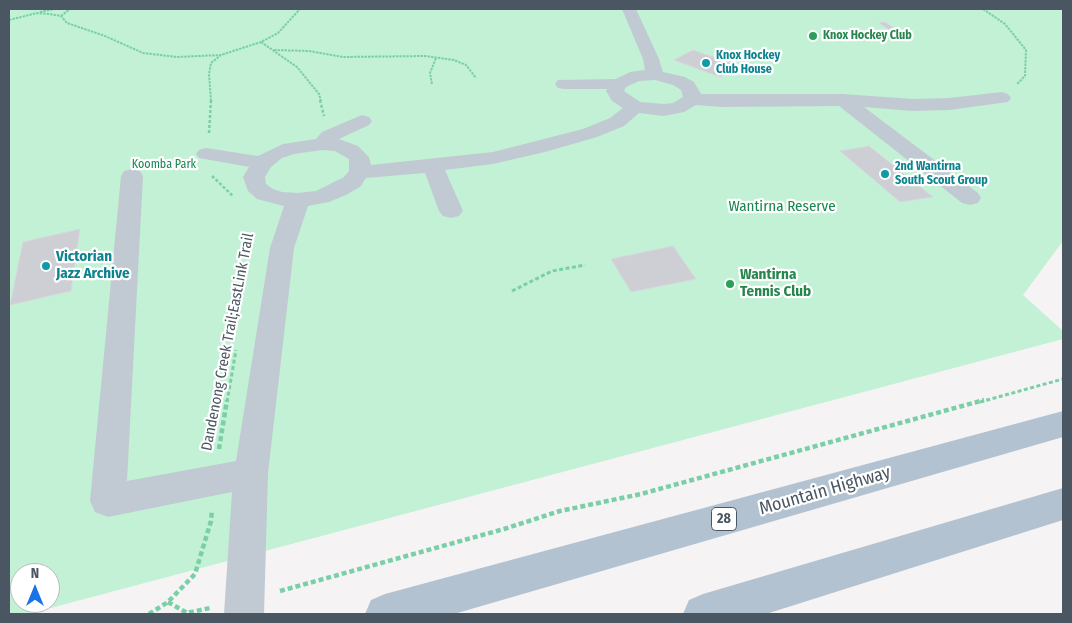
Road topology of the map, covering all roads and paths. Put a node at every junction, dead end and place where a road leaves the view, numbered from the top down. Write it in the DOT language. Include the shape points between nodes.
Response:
graph roads {
  1 [pos="54,9"];
  2 [pos="70,9"];
  3 [pos="300,9"];
  4 [pos="629,9"];
  5 [pos="983,9"];
  6 [pos="37,13"];
  7 [pos="61,16"];
  8 [pos="9,20"];
  9 [pos="261,42"];
  10 [pos="274,50"];
  11 [pos="221,55"];
  12 [pos="436,58"];
  13 [pos="655,75"];
  14 [pos="476,78"];
  15 [pos="432,84"];
  16 [pos="564,84"];
  17 [pos="619,84"];
  18 [pos="1002,98"];
  19 [pos="692,99"];
  20 [pos="843,100"];
  21 [pos="635,107"];
  22 [pos="362,121"];
  23 [pos="326,140"];
  24 [pos="206,154"];
  25 [pos="262,163"];
  26 [pos="434,166"];
  27 [pos="360,172"];
  28 [pos="132,176"];
  29 [pos="970,198"];
  30 [pos="298,200"];
  31 [pos="240,202"];
  32 [pos="451,211"];
  33 [pos="585,265"];
  34 [pos="550,266"];
  35 [pos="552,271"];
  36 [pos="512,291"];
  37 [pos="238,342"];
  38 [pos="1063,380"];
  39 [pos="1063,424"];
  40 [pos="251,473"];
  41 [pos="214,480"];
  42 [pos="1063,504"];
  43 [pos="168,602"];
  44 [pos="245,607"];
  45 [pos="149,614"];
  46 [pos="385,614"];
  47 [pos="703,614"];
  1 -- 6 [label="path"];
  2 -- 7 [label="path"];
  3 -- 9 [label="path" via="278,33"];
  4 -- 13 [label="lane"];
  5 -- 18 [label="path" via="1005,24 1026,50 1025,76"];
  6 -- 7 [label="path"];
  6 -- 8 [label="path"];
  7 -- 11 [label="path" via="68,23 143,53 177,57"];
  9 -- 10 [label="path"];
  9 -- 11 [label="path"];
  10 -- 12 [label="path" via="309,51 343,57 405,55"];
  10 -- 23 [label="path" via="297,67 319,94"];
  11 -- 24 [label="path" via="211,63 209,74 211,107"];
  12 -- 14 [label="path" via="466,65"];
  12 -- 15 [label="path" via="430,73"];
  13 -- 17 [label="lane" via="636,76"];
  13 -- 19 [label="lane" via="688,86"];
  16 -- 17 [label="lane"];
  17 -- 21 [label="lane" via="615,90 618,96"];
  18 -- 20 [label="lane" via="949,104"];
  19 -- 20 [label="lane"];
  19 -- 21 [label="lane" via="677,108 650,110"];
  20 -- 29 [label="lane"];
  21 -- 26 [label="lane" via="617,122 581,136 493,158"];
  22 -- 23 [label="lane"];
  23 -- 25 [label="lane" via="290,148"];
  23 -- 27 [label="lane" via="351,150 359,157"];
  24 -- 25 [label="lane"];
  24 -- 31 [label="path" via="205,168"];
  25 -- 30 [label="lane" via="254,176 256,186 265,194 279,199"];
  26 -- 27 [label="lane"];
  26 -- 32 [label="lane"];
  27 -- 30 [label="lane" via="352,182 338,190 321,197"];
  28 -- 41 [label="lane" via="108,501"];
  30 -- 40 [label="lane" via="282,248"];
  33 -- 35 [label="path"];
  34 -- 35 [label="path"];
  35 -- 36 [label="path"];
  37 -- 41 [label="path, Dandenong Creek Trail;EastLink Trail"];
  38 -- 44 [label="path" via="641,494 560,511"];
  39 -- 46 [label="main road, Mountain Highway / 28"];
  40 -- 41 [label="lane"];
  40 -- 44 [label="lane"];
  41 -- 43 [label="path, Dandenong Creek Trail;EastLink Trail" via="211,521 195,574"];
  42 -- 47 [label="main road"];
  43 -- 44 [label="path" via="186,613"];
  43 -- 45 [label="path, Dandenong Creek Trail;EastLink Trail"];
}
